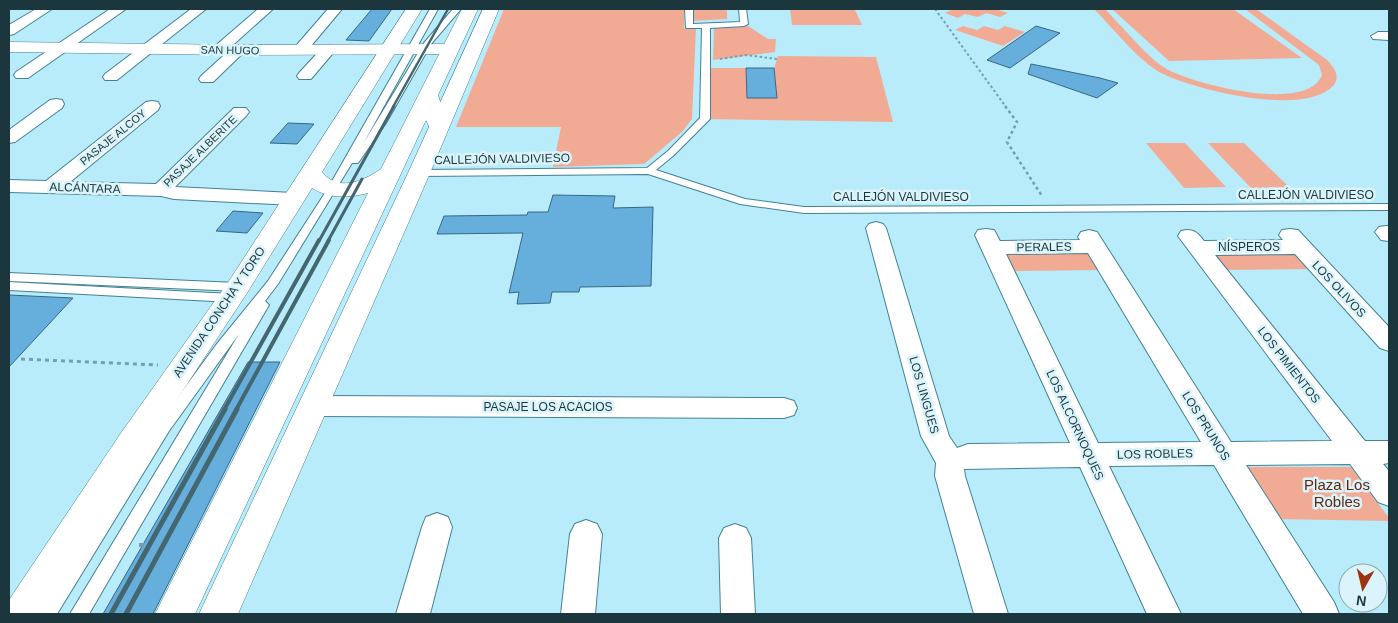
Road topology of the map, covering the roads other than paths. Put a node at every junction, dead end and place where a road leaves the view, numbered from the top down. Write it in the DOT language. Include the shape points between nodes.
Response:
graph roads {
  1 [pos="45,9"];
  2 [pos="119,9"];
  3 [pos="199,9"];
  4 [pos="266,9"];
  5 [pos="335,9"];
  6 [pos="414,9"];
  7 [pos="434,9"];
  8 [pos="457,9"];
  9 [pos="470,9"];
  10 [pos="491,9"];
  11 [pos="689,9"];
  12 [pos="743,9"];
  13 [pos="706,26"];
  14 [pos="9,31"];
  15 [pos="9,47"];
  16 [pos="62,48"];
  17 [pos="148,49"];
  18 [pos="388,49"];
  19 [pos="428,49"];
  20 [pos="220,50"];
  21 [pos="238,50"];
  22 [pos="300,50"];
  23 [pos="328,50"];
  24 [pos="22,75"];
  25 [pos="304,76"];
  26 [pos="111,77"];
  27 [pos="207,79"];
  28 [pos="428,94"];
  29 [pos="56,104"];
  30 [pos="152,106"];
  31 [pos="240,112"];
  32 [pos="438,128"];
  33 [pos="9,138"];
  34 [pos="649,171"];
  35 [pos="405,172"];
  36 [pos="9,186"];
  37 [pos="51,187"];
  38 [pos="302,187"];
  39 [pos="161,190"];
  40 [pos="332,190"];
  41 [pos="1389,207"];
  42 [pos="876,228"];
  43 [pos="989,241"];
  44 [pos="1295,241"];
  45 [pos="1092,242"];
  46 [pos="1193,242"];
  47 [pos="9,277"];
  48 [pos="272,284"];
  49 [pos="9,286"];
  50 [pos="234,292"];
  51 [pos="1389,342"];
  52 [pos="313,406"];
  53 [pos="784,408"];
  54 [pos="1357,452"];
  55 [pos="1389,452"];
  56 [pos="1223,454"];
  57 [pos="1089,455"];
  58 [pos="952,461"];
  59 [pos="1389,493"];
  60 [pos="436,527"];
  61 [pos="586,534"];
  62 [pos="735,538"];
  63 [pos="22,614"];
  64 [pos="47,614"];
  65 [pos="79,614"];
  66 [pos="176,614"];
  67 [pos="218,614"];
  68 [pos="414,614"];
  69 [pos="578,614"];
  70 [pos="738,614"];
  71 [pos="991,614"];
  72 [pos="1164,614"];
  73 [pos="1322,614"];
  1 -- 14 [label="street"];
  2 -- 16 [label="street"];
  3 -- 17 [label="street"];
  4 -- 20 [label="street"];
  5 -- 22 [label="street"];
  6 -- 18 [label="main road, AVENIDA CONCHA Y TORO"];
  7 -- 19 [label="lane"];
  8 -- 19 [label="lane" via="439,27"];
  9 -- 19 [label="main road"];
  10 -- 32 [label="main road"];
  11 -- 13 [label="lane" via="689,26"];
  12 -- 13 [label="lane" via="744,24"];
  13 -- 34 [label="lane" via="705,119"];
  15 -- 16 [label="main road, SAN HUGO"];
  16 -- 17 [label="main road, SAN HUGO"];
  16 -- 24 [label="street"];
  17 -- 20 [label="main road, SAN HUGO"];
  17 -- 26 [label="street"];
  18 -- 19 [label="main road, SAN HUGO"];
  18 -- 23 [label="main road, SAN HUGO"];
  18 -- 38 [label="main road, AVENIDA CONCHA Y TORO"];
  19 -- 28 [label="main road"];
  19 -- 40 [label="lane"];
  19 -- 40 [label="lane" via="371,139"];
  20 -- 21 [label="main road, SAN HUGO"];
  21 -- 22 [label="main road, SAN HUGO"];
  21 -- 27 [label="street"];
  22 -- 23 [label="main road, SAN HUGO"];
  23 -- 25 [label="street"];
  28 -- 32 [label="main road"];
  28 -- 35 [label="main road"];
  29 -- 33 [label="street"];
  30 -- 37 [label="street, PASAJE ALCOY"];
  31 -- 39 [label="street, PASAJE ALBERITE"];
  32 -- 35 [label="main road"];
  34 -- 35 [label="lane, CALLEJÓN VALDIVIESO"];
  34 -- 41 [label="lane, CALLEJÓN VALDIVIESO" via="744,202 804,210"];
  35 -- 40 [label="main road" via="353,190"];
  35 -- 52 [label="main road"];
  35 -- 66 [label="main road"];
  36 -- 37 [label="street, ALCÁNTARA"];
  37 -- 39 [label="street, ALCÁNTARA"];
  38 -- 39 [label="street, ALCÁNTARA" via="174,194"];
  38 -- 40 [label="main road" via="318,183"];
  38 -- 50 [label="main road, AVENIDA CONCHA Y TORO"];
  40 -- 48 [label="lane"];
  42 -- 58 [label="street, LOS LINGUES" via="935,436"];
  43 -- 45 [label="street, PERALES"];
  43 -- 57 [label="street, LOS ALCORNOQUES"];
  44 -- 46 [label="street, NÍSPEROS"];
  44 -- 51 [label="street, LOS OLIVOS"];
  45 -- 56 [label="street, LOS PRUNOS"];
  46 -- 54 [label="street, LOS PIMIENTOS"];
  47 -- 50 [label="lane"];
  48 -- 64 [label="lane" via="164,427"];
  48 -- 65 [label="lane" via="247,334"];
  49 -- 50 [label="lane"];
  50 -- 63 [label="main road, AVENIDA CONCHA Y TORO"];
  52 -- 53 [label="street, PASAJE LOS ACACIOS"];
  52 -- 67 [label="main road"];
  54 -- 55 [label="street, LOS ROBLES"];
  54 -- 56 [label="street, LOS ROBLES"];
  54 -- 59 [label="street, LOS PIMIENTOS"];
  56 -- 57 [label="street, LOS ROBLES"];
  56 -- 73 [label="street, LOS PRUNOS"];
  57 -- 58 [label="street, LOS ROBLES" via="962,456"];
  57 -- 72 [label="street, LOS ALCORNOQUES"];
  58 -- 71 [label="street" via="950,476"];
  60 -- 68 [label="street"];
  61 -- 69 [label="street"];
  62 -- 70 [label="street"];
}
